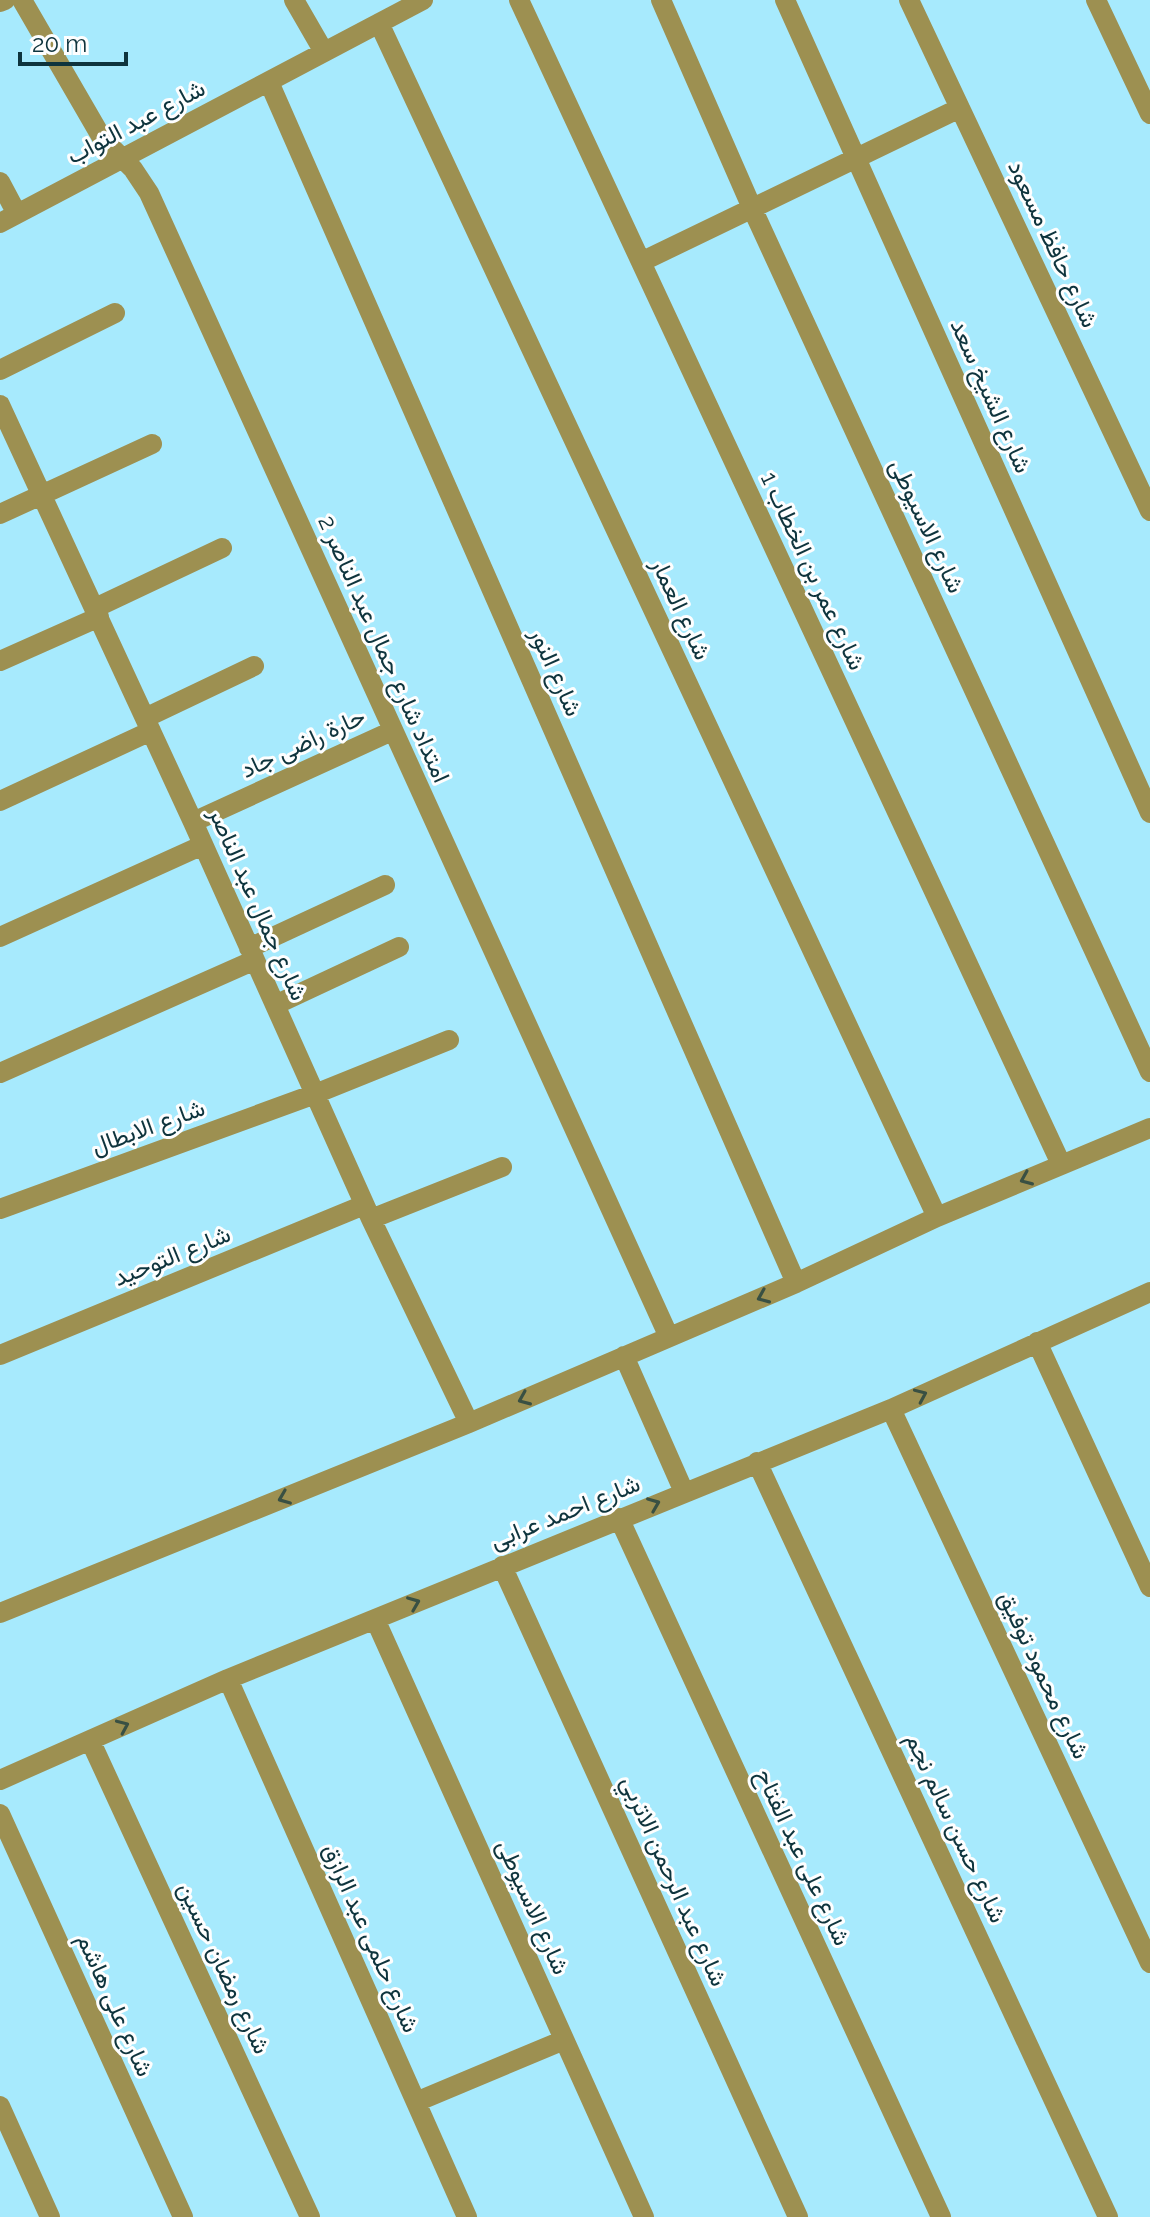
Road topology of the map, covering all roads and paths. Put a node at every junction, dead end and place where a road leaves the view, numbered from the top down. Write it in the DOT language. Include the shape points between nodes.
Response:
graph roads {
  1 [pos="22,0"];
  2 [pos="294,0"];
  3 [pos="423,0"];
  4 [pos="519,0"];
  5 [pos="661,0"];
  6 [pos="785,0"];
  7 [pos="909,0"];
  8 [pos="1096,0"];
  9 [pos="379,23"];
  10 [pos="324,52"];
  11 [pos="269,82"];
  12 [pos="960,108"];
  13 [pos="1150,114"];
  14 [pos="856,158"];
  15 [pos="123,159"];
  16 [pos="0,182"];
  17 [pos="752,208"];
  18 [pos="8,218"];
  19 [pos="641,262"];
  20 [pos="115,313"];
  21 [pos="0,370"];
  22 [pos="0,405"];
  23 [pos="152,444"];
  24 [pos="42,495"];
  25 [pos="1150,511"];
  26 [pos="0,514"];
  27 [pos="222,548"];
  28 [pos="97,613"];
  29 [pos="0,661"];
  30 [pos="254,666"];
  31 [pos="148,724"];
  32 [pos="392,731"];
  33 [pos="0,801"];
  34 [pos="1150,813"];
  35 [pos="193,822"];
  36 [pos="203,845"];
  37 [pos="385,885"];
  38 [pos="0,937"];
  39 [pos="399,947"];
  40 [pos="252,954"];
  41 [pos="275,1005"];
  42 [pos="449,1040"];
  43 [pos="1150,1072"];
  44 [pos="0,1073"];
  45 [pos="315,1094"];
  46 [pos="1150,1128"];
  47 [pos="1061,1164"];
  48 [pos="502,1167"];
  49 [pos="0,1209"];
  50 [pos="368,1212"];
  51 [pos="937,1217"];
  52 [pos="796,1283"];
  53 [pos="1150,1292"];
  54 [pos="669,1337"];
  55 [pos="1037,1342"];
  56 [pos="0,1355"];
  57 [pos="624,1356"];
  58 [pos="891,1409"];
  59 [pos="469,1423"];
  60 [pos="757,1462"];
  61 [pos="684,1492"];
  62 [pos="619,1518"];
  63 [pos="502,1566"];
  64 [pos="1150,1587"];
  65 [pos="0,1613"];
  66 [pos="375,1619"];
  67 [pos="228,1679"];
  68 [pos="90,1740"];
  69 [pos="0,1780"];
  70 [pos="0,1814"];
  71 [pos="1150,1963"];
  72 [pos="564,2040"];
  73 [pos="416,2102"];
  74 [pos="0,2106"];
  75 [pos="50,2217"];
  76 [pos="183,2217"];
  77 [pos="310,2217"];
  78 [pos="467,2217"];
  79 [pos="644,2217"];
  80 [pos="798,2217"];
  81 [pos="941,2217"];
  82 [pos="1108,2217"];
  1 -- 15 [label="street, امتداد شارع جمال عبد الناصر 2" via="94,125"];
  2 -- 10 [label="street"];
  3 -- 9 [label="street, شارع عبد التواب"];
  4 -- 19 [label="street, شارع عمر بن الخطاب 1"];
  5 -- 17 [label="street, شارع الاسيوطى"];
  6 -- 14 [label="street, شارع الشيخ سعد"];
  7 -- 12 [label="street, شارع حافظ مسعود"];
  8 -- 13 [label="street"];
  9 -- 10 [label="street, شارع عبد التواب"];
  9 -- 51 [label="street, شارع العمار"];
  10 -- 11 [label="street, شارع عبد التواب"];
  11 -- 15 [label="street, شارع عبد التواب"];
  11 -- 52 [label="street, شارع النور"];
  12 -- 14 [label="street"];
  12 -- 25 [label="street, شارع حافظ مسعود"];
  14 -- 17 [label="street"];
  14 -- 34 [label="street, شارع الشيخ سعد"];
  15 -- 18 [label="street, شارع عبد التواب"];
  15 -- 32 [label="street, امتداد شارع جمال عبد الناصر 2" via="149,193"];
  16 -- 18 [label="street"];
  17 -- 19 [label="street"];
  17 -- 43 [label="street, شارع الاسيوطى"];
  19 -- 47 [label="street, شارع عمر بن الخطاب 1"];
  20 -- 21 [label="street"];
  22 -- 24 [label="street, شارع جمال عبد الناصر"];
  23 -- 24 [label="street"];
  24 -- 26 [label="street"];
  24 -- 28 [label="street, شارع جمال عبد الناصر"];
  27 -- 28 [label="street"];
  28 -- 29 [label="street"];
  28 -- 31 [label="street, شارع جمال عبد الناصر"];
  30 -- 31 [label="street"];
  31 -- 33 [label="street"];
  31 -- 35 [label="street, شارع جمال عبد الناصر"];
  32 -- 35 [label="street, حارة راضى جاد"];
  32 -- 54 [label="street, امتداد شارع جمال عبد الناصر 2"];
  35 -- 36 [label="street, شارع جمال عبد الناصر"];
  36 -- 38 [label="street"];
  36 -- 40 [label="street, شارع جمال عبد الناصر"];
  37 -- 40 [label="street"];
  39 -- 41 [label="street"];
  40 -- 41 [label="street, شارع جمال عبد الناصر"];
  40 -- 44 [label="street"];
  41 -- 45 [label="street, شارع جمال عبد الناصر"];
  42 -- 45 [label="street, شارع الابطال"];
  45 -- 49 [label="street, شارع الابطال"];
  45 -- 50 [label="street, شارع جمال عبد الناصر"];
  46 -- 47 [label="street"];
  47 -- 51 [label="street, one-way"];
  48 -- 50 [label="street, شارع التوحيد"];
  50 -- 56 [label="street, شارع التوحيد"];
  50 -- 59 [label="street, شارع جمال عبد الناصر"];
  51 -- 52 [label="street"];
  52 -- 54 [label="street, one-way"];
  53 -- 55 [label="street, شارع احمد عرابى"];
  54 -- 57 [label="street"];
  58 -- 55 [label="street, شارع احمد عرابى, one-way"];
  55 -- 64 [label="street"];
  57 -- 59 [label="street, one-way"];
  57 -- 61 [label="street"];
  58 -- 60 [label="street, شارع احمد عرابى"];
  58 -- 71 [label="street, شارع محمود توفيق"];
  59 -- 65 [label="street, one-way"];
  60 -- 61 [label="street, شارع احمد عرابى"];
  60 -- 82 [label="street, شارع حسن سالم نجم"];
  62 -- 61 [label="street, شارع احمد عرابى, one-way"];
  62 -- 63 [label="street, شارع احمد عرابى"];
  62 -- 81 [label="street, شارع على عبد الفتاح"];
  66 -- 63 [label="street, شارع احمد عرابى, one-way"];
  63 -- 80 [label="street, شارع عبد الرحمن الاتربي"];
  66 -- 67 [label="street, شارع احمد عرابى"];
  66 -- 72 [label="street, شارع الاسيوطى"];
  68 -- 67 [label="street, شارع احمد عرابى, one-way"];
  67 -- 73 [label="street, شارع حلمى عبد الرازق"];
  68 -- 69 [label="street, شارع احمد عرابى"];
  68 -- 77 [label="street, شارع رمضان حسين"];
  70 -- 76 [label="street, شارع على هاشم"];
  72 -- 73 [label="street"];
  72 -- 79 [label="street, شارع الاسيوطى"];
  73 -- 78 [label="street, شارع حلمى عبد الرازق"];
  74 -- 75 [label="street"];
}
